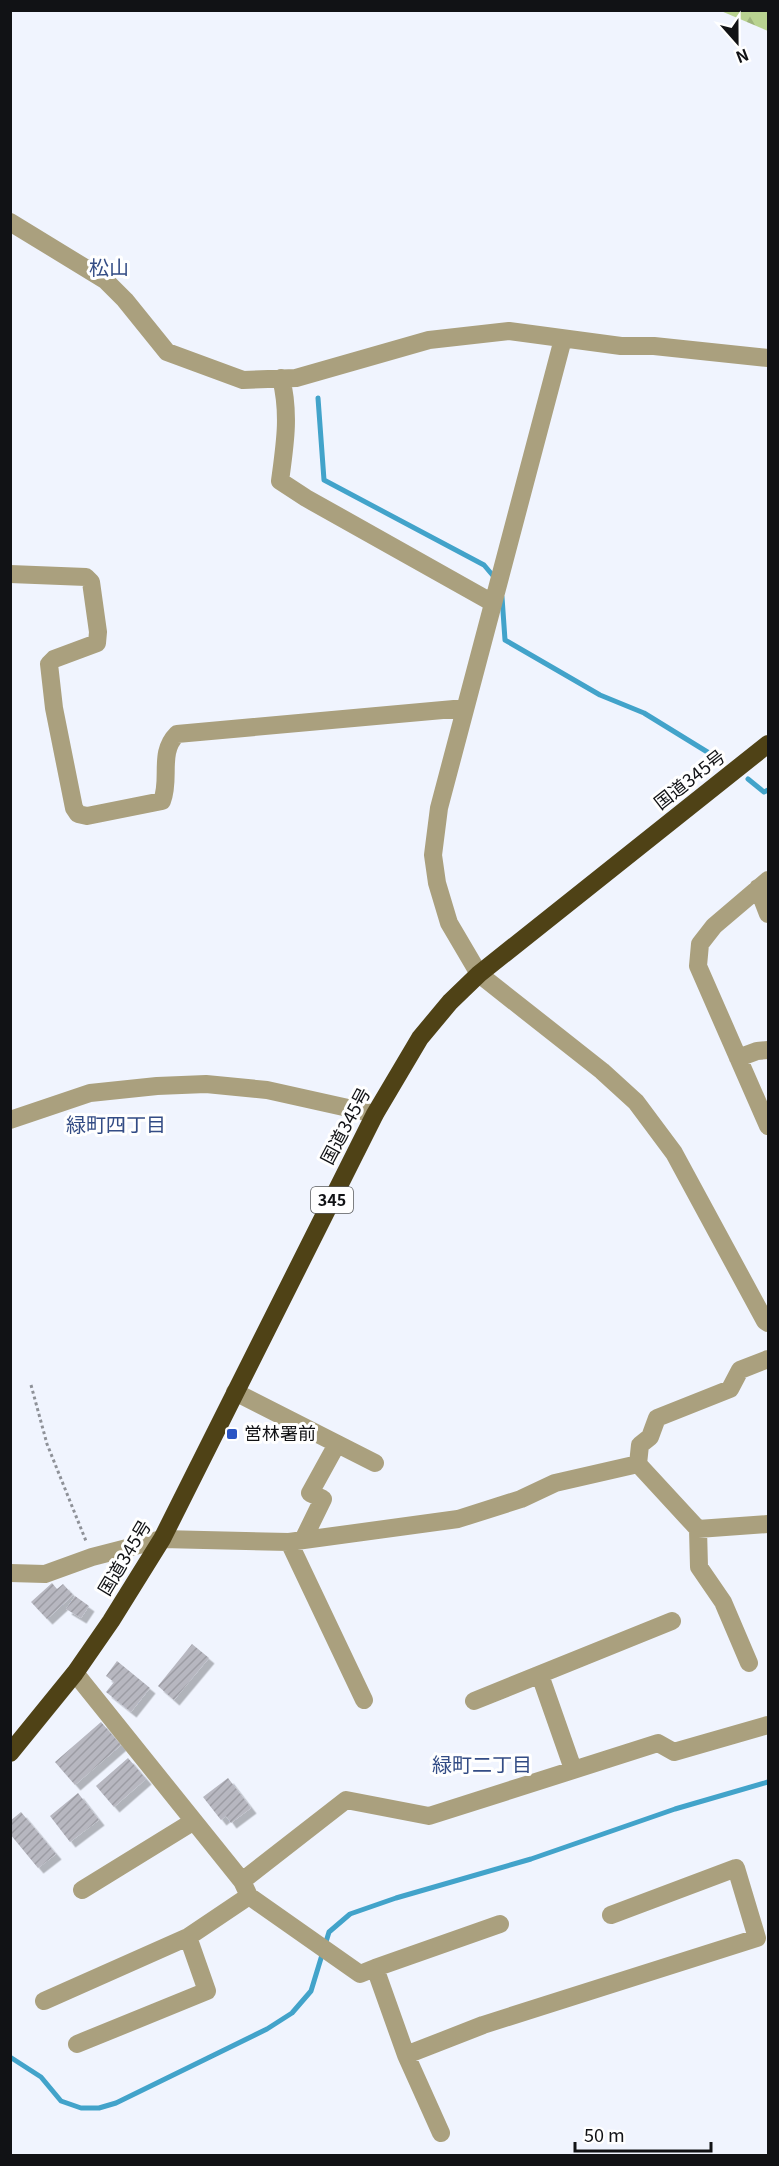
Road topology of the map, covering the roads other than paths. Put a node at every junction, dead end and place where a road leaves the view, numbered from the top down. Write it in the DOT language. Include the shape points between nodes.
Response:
graph roads {
  1 [pos="10,222"];
  2 [pos="563,339"];
  3 [pos="768,358"];
  4 [pos="281,378"];
  5 [pos="10,574"];
  6 [pos="493,603"];
  7 [pos="465,708"];
  8 [pos="767,749"];
  9 [pos="763,884"];
  10 [pos="768,914"];
  11 [pos="478,974"];
  12 [pos="768,1050"];
  13 [pos="738,1058"];
  14 [pos="375,1113"];
  15 [pos="10,1120"];
  16 [pos="768,1126"];
  17 [pos="768,1323"];
  18 [pos="768,1359"];
  19 [pos="235,1392"];
  20 [pos="337,1444"];
  21 [pos="375,1463"];
  22 [pos="638,1464"];
  23 [pos="768,1524"];
  24 [pos="698,1529"];
  25 [pos="162,1539"];
  26 [pos="296,1541"];
  27 [pos="10,1573"];
  28 [pos="672,1621"];
  29 [pos="749,1664"];
  30 [pos="75,1673"];
  31 [pos="540,1675"];
  32 [pos="364,1701"];
  33 [pos="474,1701"];
  34 [pos="768,1725"];
  35 [pos="10,1753"];
  36 [pos="573,1769"];
  37 [pos="194,1821"];
  38 [pos="245,1889"];
  39 [pos="82,1890"];
  40 [pos="611,1915"];
  41 [pos="500,1924"];
  42 [pos="188,1937"];
  43 [pos="375,1968"];
  44 [pos="44,2001"];
  45 [pos="77,2044"];
  46 [pos="406,2055"];
  47 [pos="441,2133"];
  1 -- 4 [label="street" via="105,280 167,352 243,380"];
  2 -- 3 [label="street"];
  2 -- 4 [label="street" via="509,331 429,340 296,378"];
  2 -- 6 [label="street"];
  4 -- 6 [label="street" via="286,431 280,481"];
  5 -- 7 [label="street" via="86,577 91,582 97,643 49,664 78,814 87,816 162,801 169,742 177,734"];
  6 -- 7 [label="street"];
  7 -- 11 [label="street" via="439,808 433,855 436,883 448,924"];
  8 -- 11 [label="highway, 国道345号 / 345"];
  9 -- 10 [label="street"];
  9 -- 13 [label="street" via="714,926 700,944 699,966"];
  11 -- 14 [label="highway, 国道345号 / 345" via="420,1038"];
  11 -- 17 [label="street" via="636,1102 674,1153"];
  12 -- 13 [label="street"];
  13 -- 16 [label="street"];
  14 -- 15 [label="street" via="267,1090 196,1085 90,1093"];
  14 -- 19 [label="highway, 国道345号 / 345"];
  18 -- 22 [label="street" via="740,1370 730,1389 657,1418 650,1437 640,1445"];
  19 -- 20 [label="street"];
  19 -- 25 [label="highway, 国道345号 / 345"];
  20 -- 21 [label="street"];
  20 -- 26 [label="street" via="310,1493 323,1499"];
  22 -- 24 [label="street"];
  22 -- 26 [label="street" via="555,1483 521,1499 458,1519"];
  23 -- 24 [label="street"];
  24 -- 29 [label="street" via="699,1567 723,1602"];
  25 -- 26 [label="street"];
  25 -- 27 [label="street" via="45,1574"];
  25 -- 30 [label="highway, 国道345号 / 345"];
  26 -- 32 [label="street"];
  28 -- 31 [label="street"];
  30 -- 35 [label="highway, 国道345号 / 345"];
  30 -- 37 [label="street"];
  31 -- 33 [label="street"];
  31 -- 36 [label="street"];
  34 -- 36 [label="street" via="675,1752 658,1743"];
  36 -- 38 [label="street" via="429,1816 346,1800"];
  37 -- 38 [label="street"];
  37 -- 39 [label="street"];
  38 -- 42 [label="street"];
  38 -- 43 [label="street" via="360,1974"];
  40 -- 46 [label="street" via="736,1868 757,1938 483,2025"];
  41 -- 43 [label="street"];
  42 -- 44 [label="street"];
  42 -- 45 [label="street" via="207,1991"];
  43 -- 46 [label="street"];
  46 -- 47 [label="street"];
}
